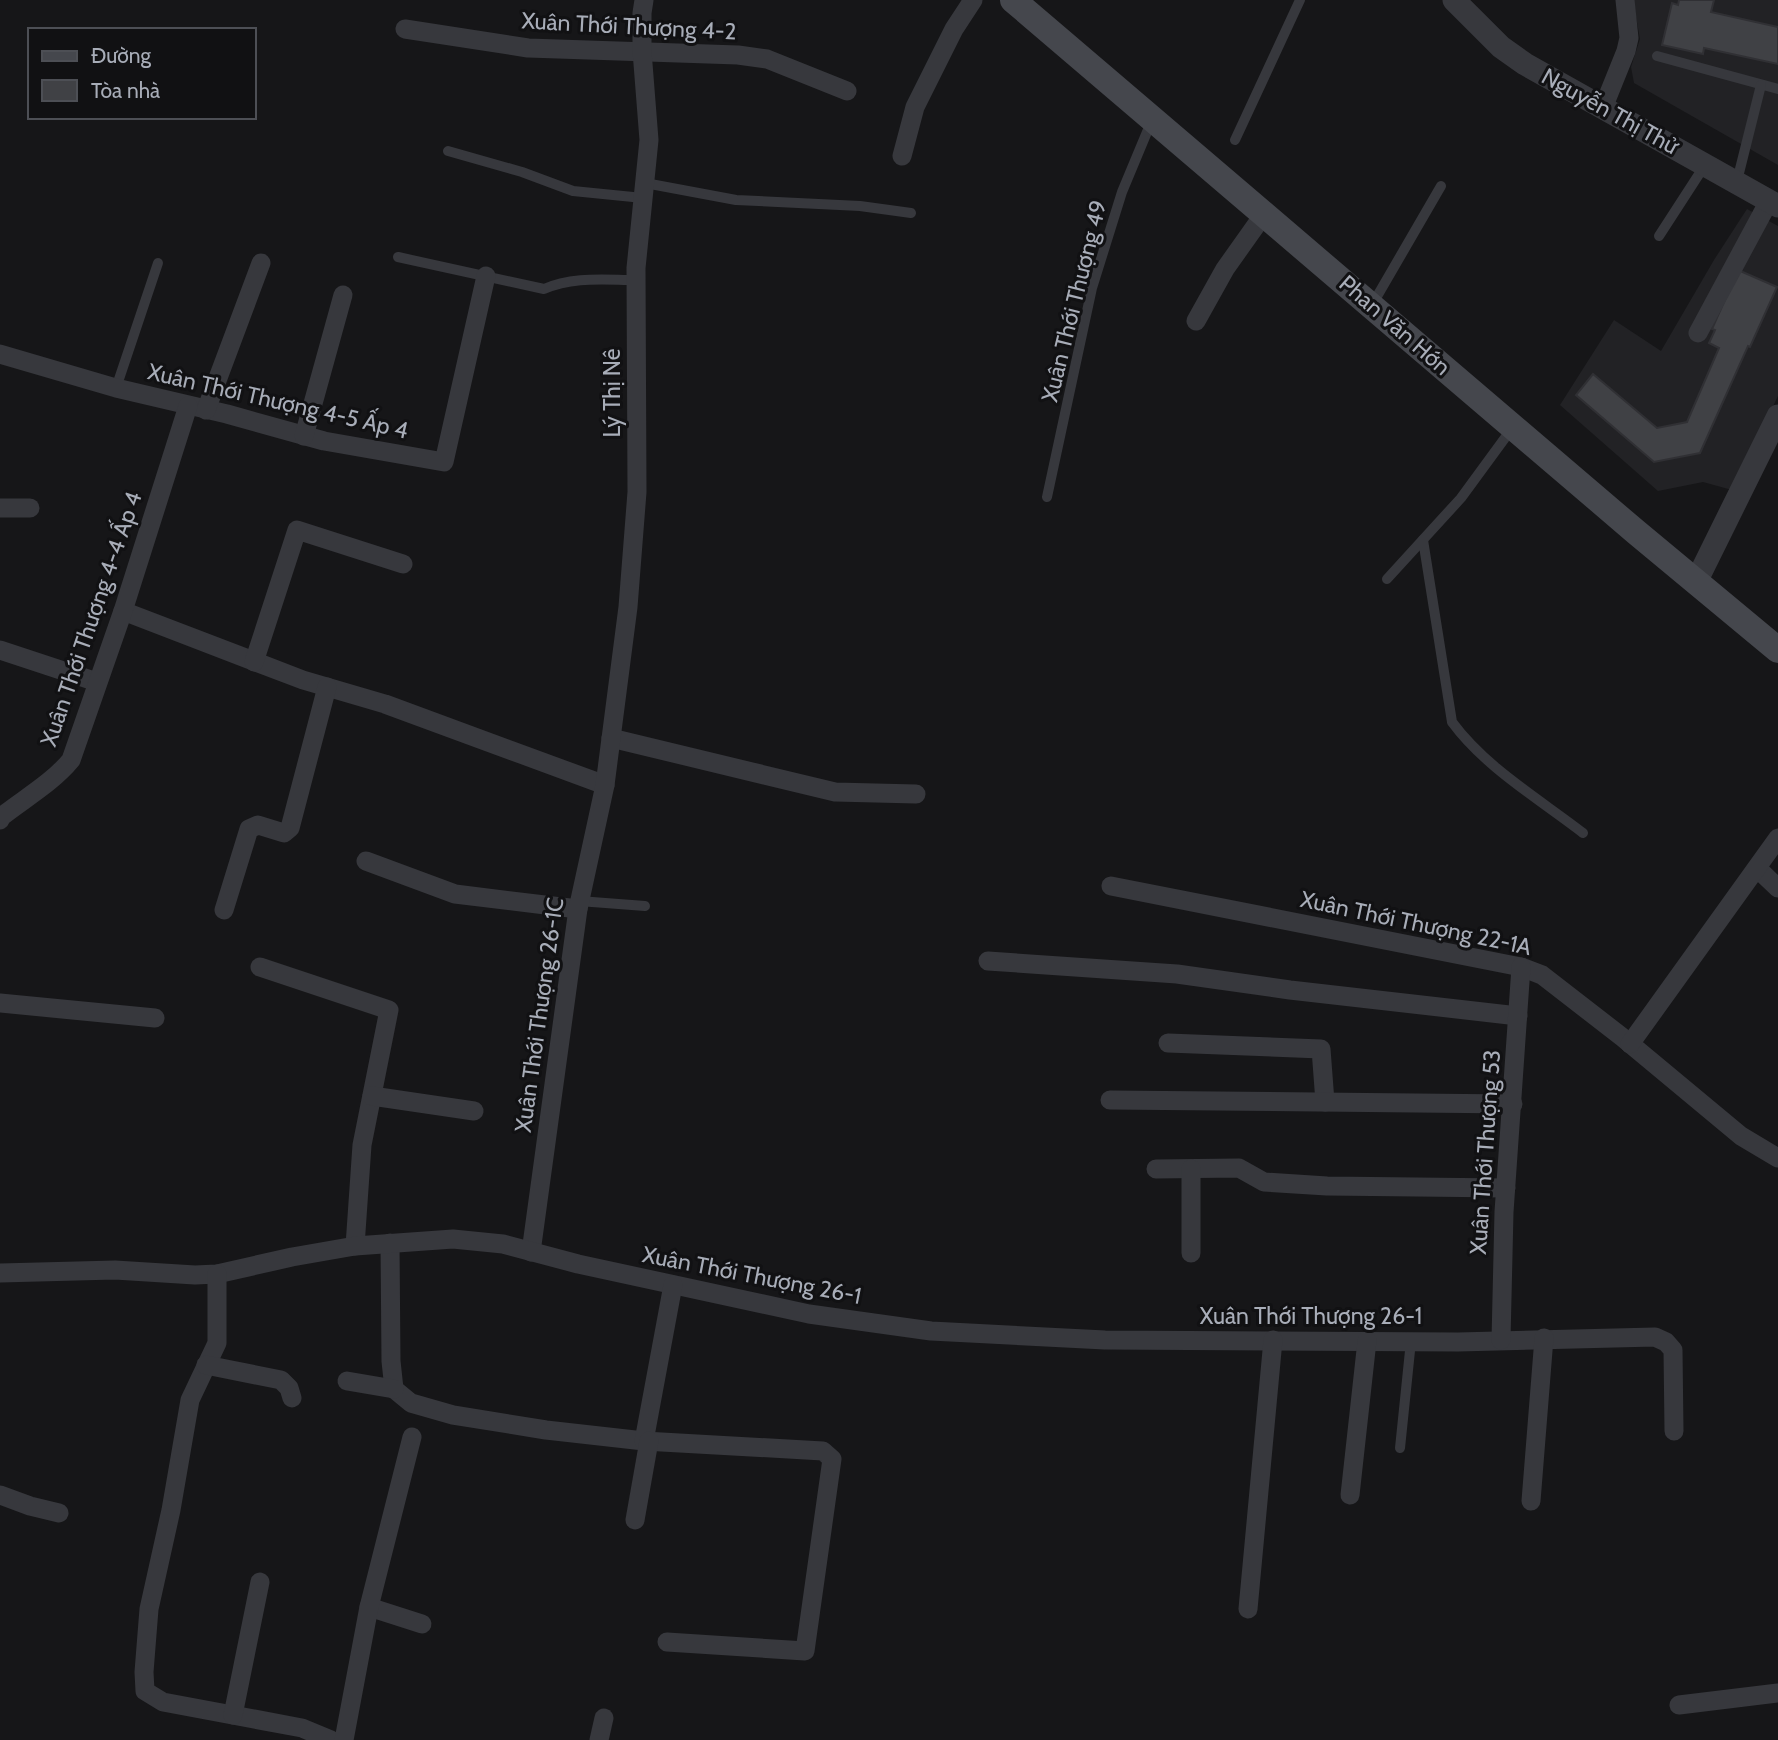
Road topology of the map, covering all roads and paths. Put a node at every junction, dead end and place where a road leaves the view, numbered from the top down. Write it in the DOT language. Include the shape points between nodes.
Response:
graph roads {
  1 [pos="644,0"];
  2 [pos="973,0"];
  3 [pos="1013,0"];
  4 [pos="1300,0"];
  5 [pos="1454,0"];
  6 [pos="1625,0"];
  7 [pos="405,29"];
  8 [pos="642,51"];
  9 [pos="1657,56"];
  10 [pos="1761,85"];
  11 [pos="1778,89"];
  12 [pos="847,91"];
  13 [pos="1603,108"];
  14 [pos="1152,119"];
  15 [pos="1235,140"];
  16 [pos="448,151"];
  17 [pos="902,156"];
  18 [pos="1705,164"];
  19 [pos="1737,182"];
  20 [pos="1441,186"];
  21 [pos="644,190"];
  22 [pos="1773,204"];
  23 [pos="911,213"];
  24 [pos="1264,214"];
  25 [pos="1659,236"];
  26 [pos="398,257"];
  27 [pos="158,263"];
  28 [pos="261,263"];
  29 [pos="486,276"];
  30 [pos="636,280"];
  31 [pos="343,295"];
  32 [pos="1372,305"];
  33 [pos="1196,321"];
  34 [pos="1698,332"];
  35 [pos="0,354"];
  36 [pos="116,388"];
  37 [pos="197,408"];
  38 [pos="1778,416"];
  39 [pos="1513,427"];
  40 [pos="304,436"];
  41 [pos="1047,497"];
  42 [pos="0,508"];
  43 [pos="30,508"];
  44 [pos="1423,540"];
  45 [pos="402,564"];
  46 [pos="1387,579"];
  47 [pos="1697,580"];
  48 [pos="123,611"];
  49 [pos="0,650"];
  50 [pos="1778,650"];
  51 [pos="254,662"];
  52 [pos="97,682"];
  53 [pos="327,687"];
  54 [pos="611,738"];
  55 [pos="605,785"];
  56 [pos="916,794"];
  57 [pos="0,820"];
  58 [pos="1583,833"];
  59 [pos="1778,838"];
  60 [pos="366,860"];
  61 [pos="1756,868"];
  62 [pos="1111,886"];
  63 [pos="1778,888"];
  64 [pos="578,905"];
  65 [pos="645,906"];
  66 [pos="224,910"];
  67 [pos="988,961"];
  68 [pos="260,967"];
  69 [pos="1521,967"];
  70 [pos="0,1003"];
  71 [pos="1518,1016"];
  72 [pos="155,1018"];
  73 [pos="1168,1043"];
  74 [pos="1630,1044"];
  75 [pos="372,1096"];
  76 [pos="1110,1100"];
  77 [pos="1325,1102"];
  78 [pos="1513,1104"];
  79 [pos="474,1111"];
  80 [pos="1778,1158"];
  81 [pos="1156,1169"];
  82 [pos="1191,1169"];
  83 [pos="1506,1188"];
  84 [pos="390,1243"];
  85 [pos="355,1246"];
  86 [pos="531,1252"];
  87 [pos="1191,1253"];
  88 [pos="0,1273"];
  89 [pos="217,1274"];
  90 [pos="673,1285"];
  91 [pos="1544,1338"];
  92 [pos="1273,1340"];
  93 [pos="1501,1340"];
  94 [pos="1367,1341"];
  95 [pos="1411,1341"];
  96 [pos="206,1365"];
  97 [pos="347,1381"];
  98 [pos="394,1389"];
  99 [pos="292,1398"];
  100 [pos="1674,1431"];
  101 [pos="412,1437"];
  102 [pos="647,1441"];
  103 [pos="1400,1448"];
  104 [pos="0,1494"];
  105 [pos="1350,1495"];
  106 [pos="1531,1501"];
  107 [pos="59,1513"];
  108 [pos="635,1520"];
  109 [pos="260,1582"];
  110 [pos="369,1607"];
  111 [pos="1248,1609"];
  112 [pos="422,1625"];
  113 [pos="667,1642"];
  114 [pos="1778,1693"];
  115 [pos="1679,1705"];
  116 [pos="233,1715"];
  117 [pos="604,1718"];
  118 [pos="331,1740"];
  119 [pos="344,1740"];
  120 [pos="599,1740"];
  1 -- 8 [label="street, Lý Thị Nê"];
  2 -- 17 [label="street" via="915,107"];
  3 -- 14 [label="main road, Phan Văn Hớn"];
  4 -- 15 [label="lane"];
  5 -- 13 [label="street, Nguyễn Thị Thử" via="1501,47"];
  6 -- 13 [label="street" via="1629,38"];
  7 -- 8 [label="street, Xuân Thới Thượng 4-2" via="528,48"];
  8 -- 12 [label="street, Xuân Thới Thượng 4-2" via="767,59"];
  8 -- 21 [label="street, Lý Thị Nê" via="649,140"];
  9 -- 10 [label="lane"];
  10 -- 11 [label="lane"];
  10 -- 19 [label="lane"];
  13 -- 18 [label="street, Nguyễn Thị Thử"];
  14 -- 24 [label="main road, Phan Văn Hớn"];
  14 -- 41 [label="lane, Xuân Thới Thượng 49" via="1122,192 1092,288"];
  16 -- 21 [label="lane" via="573,191"];
  18 -- 19 [label="street, Nguyễn Thị Thử"];
  18 -- 25 [label="lane"];
  19 -- 22 [label="street, Nguyễn Thị Thử"];
  20 -- 32 [label="lane"];
  21 -- 23 [label="lane"];
  21 -- 30 [label="street, Lý Thị Nê"];
  22 -- 34 [label="street"];
  24 -- 32 [label="main road, Phan Văn Hớn"];
  24 -- 33 [label="street"];
  26 -- 29 [label="lane"];
  27 -- 36 [label="lane"];
  28 -- 37 [label="street, Xuân Thới Thượng 4-4 Ấp 4"];
  29 -- 30 [label="lane" via="544,289 582,280"];
  29 -- 40 [label="street, Xuân Thới Thượng 4-5 Ấp 4" via="444,462"];
  30 -- 54 [label="street, Lý Thị Nê" via="637,492"];
  31 -- 40 [label="street"];
  32 -- 39 [label="main road, Phan Văn Hớn"];
  35 -- 36 [label="street, Xuân Thới Thượng 4-5 Ấp 4"];
  36 -- 37 [label="street, Xuân Thới Thượng 4-5 Ấp 4"];
  37 -- 40 [label="street, Xuân Thới Thượng 4-5 Ấp 4"];
  37 -- 48 [label="street, Xuân Thới Thượng 4-4 Ấp 4"];
  38 -- 47 [label="street"];
  39 -- 44 [label="lane" via="1461,498"];
  39 -- 47 [label="main road, Phan Văn Hớn"];
  42 -- 43 [label="street"];
  44 -- 46 [label="lane"];
  44 -- 58 [label="lane" via="1452,722 1494,765"];
  45 -- 51 [label="street" via="297,530"];
  47 -- 50 [label="main road, Phan Văn Hớn"];
  48 -- 51 [label="street"];
  48 -- 52 [label="street, Xuân Thới Thượng 4-4 Ấp 4"];
  49 -- 52 [label="street"];
  51 -- 53 [label="street"];
  52 -- 57 [label="street, Xuân Thới Thượng 4-4 Ấp 4" via="71,760 58,776"];
  53 -- 55 [label="street"];
  53 -- 66 [label="street" via="290,828 284,833 258,825 248,829"];
  54 -- 55 [label="street, Lý Thị Nê"];
  54 -- 56 [label="street" via="835,792"];
  55 -- 64 [label="street, Xuân Thới Thượng 26-1C"];
  59 -- 61 [label="street"];
  60 -- 64 [label="street" via="455,894"];
  61 -- 63 [label="street"];
  61 -- 74 [label="street"];
  62 -- 69 [label="street, Xuân Thới Thượng 22-1A"];
  64 -- 65 [label="lane"];
  64 -- 86 [label="street, Xuân Thới Thượng 26-1C"];
  67 -- 71 [label="street" via="1177,974"];
  68 -- 75 [label="street" via="389,1010"];
  69 -- 71 [label="street, Xuân Thới Thượng 53"];
  69 -- 74 [label="street, Xuân Thới Thượng 22-1A" via="1542,975"];
  70 -- 72 [label="street"];
  71 -- 78 [label="street, Xuân Thới Thượng 53"];
  73 -- 77 [label="street" via="1321,1049"];
  74 -- 80 [label="street, Xuân Thới Thượng 22-1A" via="1741,1136"];
  75 -- 79 [label="street"];
  75 -- 85 [label="street" via="362,1145"];
  76 -- 77 [label="street"];
  77 -- 78 [label="street"];
  78 -- 83 [label="street, Xuân Thới Thượng 53"];
  81 -- 82 [label="street"];
  82 -- 83 [label="street" via="1240,1168 1264,1182 1327,1186"];
  82 -- 87 [label="street"];
  83 -- 93 [label="street, Xuân Thới Thượng 53"];
  84 -- 85 [label="street, Xuân Thới Thượng 26-1"];
  84 -- 86 [label="street, Xuân Thới Thượng 26-1" via="453,1239"];
  84 -- 98 [label="street"];
  85 -- 89 [label="street, Xuân Thới Thượng 26-1"];
  86 -- 90 [label="street, Xuân Thới Thượng 26-1"];
  88 -- 89 [label="street, Xuân Thới Thượng 26-1" via="115,1270"];
  89 -- 96 [label="street" via="217,1343"];
  90 -- 92 [label="street, Xuân Thới Thượng 26-1" via="809,1314 931,1331 1105,1340"];
  90 -- 102 [label="street"];
  91 -- 93 [label="street, Xuân Thới Thượng 26-1"];
  91 -- 100 [label="street, Xuân Thới Thượng 26-1" via="1655,1337 1666,1342 1672,1350"];
  91 -- 106 [label="street"];
  92 -- 94 [label="street, Xuân Thới Thượng 26-1"];
  92 -- 111 [label="street"];
  93 -- 95 [label="street, Xuân Thới Thượng 26-1"];
  94 -- 95 [label="street, Xuân Thới Thượng 26-1"];
  94 -- 105 [label="street"];
  95 -- 103 [label="lane"];
  96 -- 99 [label="street" via="281,1380"];
  96 -- 116 [label="street" via="190,1400 149,1609 145,1691 163,1702"];
  97 -- 98 [label="street"];
  98 -- 102 [label="street" via="411,1403 453,1415"];
  101 -- 110 [label="street"];
  102 -- 108 [label="street"];
  102 -- 113 [label="street" via="823,1451 832,1459 805,1651"];
  104 -- 107 [label="street"];
  109 -- 116 [label="street"];
  110 -- 112 [label="street"];
  110 -- 119 [label="street"];
  114 -- 115 [label="street"];
  116 -- 118 [label="street" via="302,1728"];
  117 -- 120 [label="street"];
}
